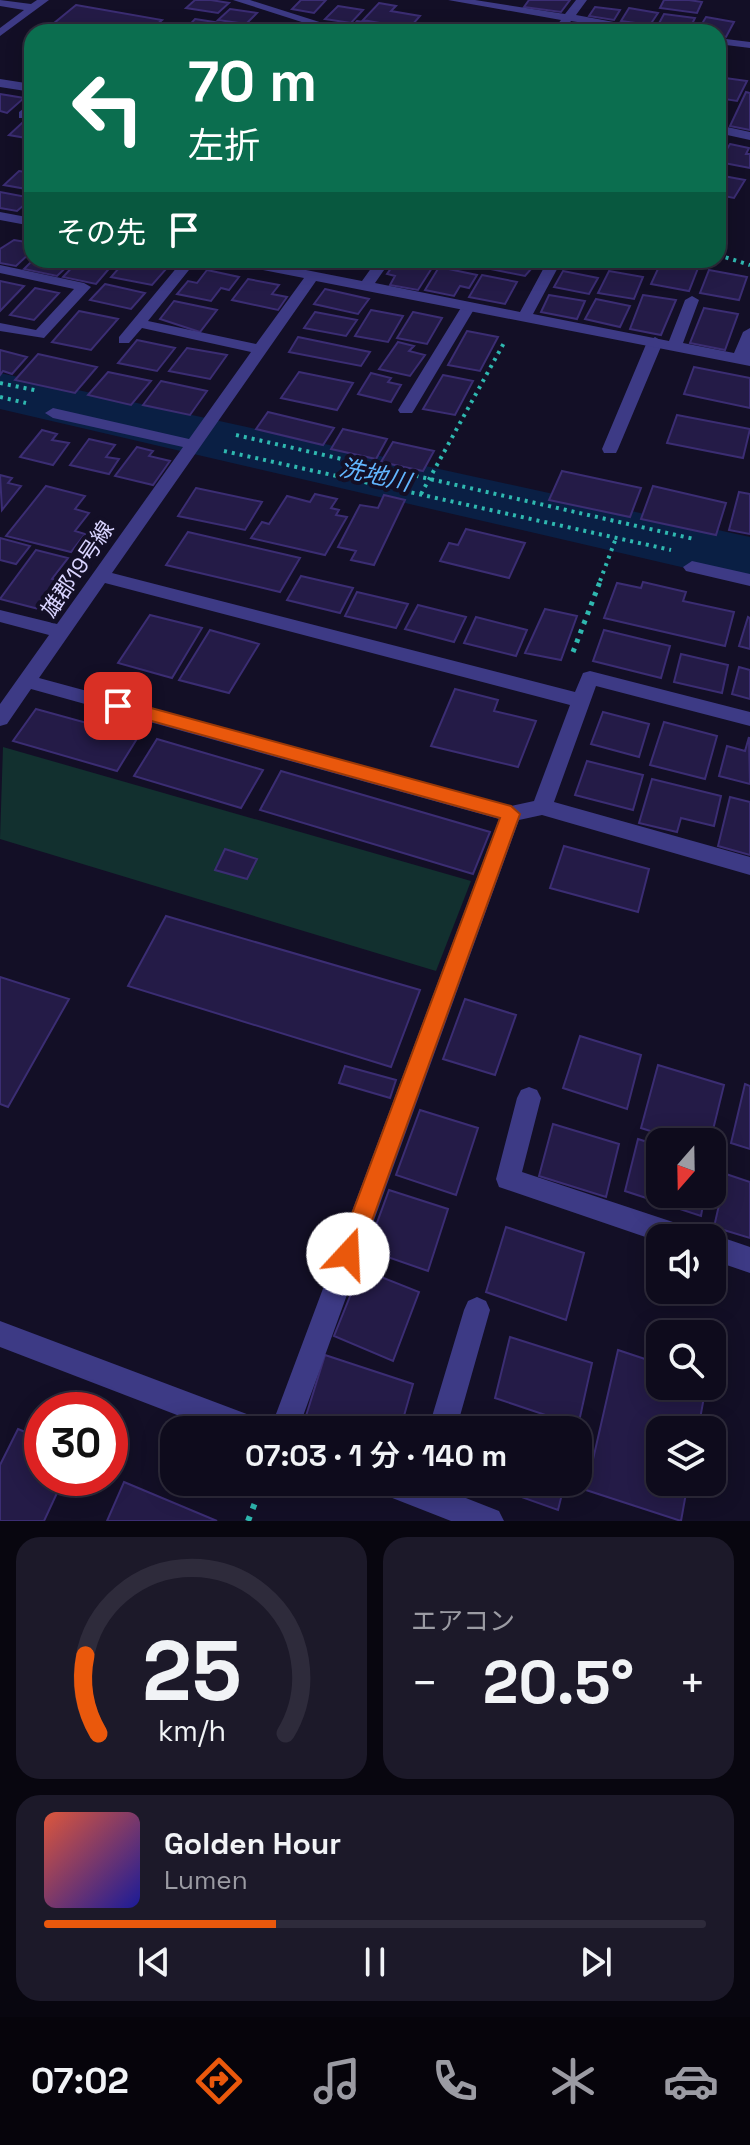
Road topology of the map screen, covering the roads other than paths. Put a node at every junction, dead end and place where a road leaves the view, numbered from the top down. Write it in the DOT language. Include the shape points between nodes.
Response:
graph roads {
  1 [pos="238,0"];
  2 [pos="453,0"];
  3 [pos="582,0"];
  4 [pos="0,3"];
  5 [pos="39,4"];
  6 [pos="569,18"];
  7 [pos="318,24"];
  8 [pos="564,24"];
  9 [pos="609,24"];
  10 [pos="0,33"];
  11 [pos="726,42"];
  12 [pos="750,45"];
  13 [pos="0,83"];
  14 [pos="24,87"];
  15 [pos="726,131"];
  16 [pos="750,136"];
  17 [pos="0,216"];
  18 [pos="24,220"];
  19 [pos="183,268"];
  20 [pos="378,268"];
  21 [pos="550,268"];
  22 [pos="0,269"];
  23 [pos="309,269"];
  24 [pos="366,286"];
  25 [pos="692,300"];
  26 [pos="469,306"];
  27 [pos="521,316"];
  28 [pos="138,323"];
  29 [pos="0,327"];
  30 [pos="750,332"];
  31 [pos="124,340"];
  32 [pos="655,342"];
  33 [pos="674,346"];
  34 [pos="257,349"];
  35 [pos="745,360"];
  36 [pos="406,410"];
  37 [pos="53,413"];
  38 [pos="197,436"];
  39 [pos="610,449"];
  40 [pos="692,567"];
  41 [pos="100,576"];
  42 [pos="750,580"];
  43 [pos="0,616"];
  44 [pos="63,632"];
  45 [pos="27,681"];
  46 [pos="582,701"];
  47 [pos="0,719"];
  48 [pos="750,719"];
  49 [pos="542,807"];
  50 [pos="511,814"];
  51 [pos="750,866"];
  52 [pos="529,1098"];
  53 [pos="646,1225"];
  54 [pos="726,1252"];
  55 [pos="750,1260"];
  56 [pos="477,1310"];
  57 [pos="0,1334"];
  58 [pos="215,1416"];
  59 [pos="289,1416"];
  60 [pos="446,1416"];
  61 [pos="439,1496"];
  62 [pos="489,1521"];
  1 -- 7 [label="street"];
  2 -- 6 [label="street"];
  3 -- 6 [label="street"];
  4 -- 5 [label="street"];
  5 -- 10 [label="street"];
  6 -- 8 [label="street"];
  6 -- 9 [label="street"];
  11 -- 12 [label="street"];
  13 -- 14 [label="street"];
  15 -- 16 [label="street"];
  17 -- 18 [label="street"];
  19 -- 28 [label="street"];
  20 -- 24 [label="street"];
  21 -- 27 [label="street"];
  22 -- 29 [label="street" via="84,287 39,335"];
  23 -- 24 [label="street"];
  23 -- 34 [label="street, 雄郡19号線"];
  24 -- 26 [label="street"];
  25 -- 33 [label="street"];
  26 -- 27 [label="street"];
  26 -- 36 [label="street"];
  27 -- 32 [label="street"];
  28 -- 31 [label="street"];
  28 -- 34 [label="street"];
  30 -- 35 [label="street"];
  32 -- 33 [label="street"];
  32 -- 39 [label="street"];
  33 -- 35 [label="street"];
  34 -- 38 [label="street, 雄郡19号線"];
  37 -- 38 [label="street"];
  38 -- 41 [label="street, 雄郡19号線"];
  40 -- 42 [label="street"];
  41 -- 44 [label="street, 雄郡19号線"];
  41 -- 46 [label="street"];
  43 -- 44 [label="street"];
  44 -- 45 [label="street, 雄郡19号線"];
  45 -- 47 [label="street, 雄郡19号線"];
  45 -- 50 [label="street"];
  46 -- 48 [label="street" via="590,678"];
  46 -- 49 [label="street"];
  49 -- 50 [label="street"];
  49 -- 51 [label="street"];
  50 -- 59 [label="street"];
  52 -- 53 [label="street" via="508,1179"];
  54 -- 55 [label="street"];
  56 -- 60 [label="street"];
  57 -- 58 [label="street"];
  61 -- 62 [label="street"];
}
